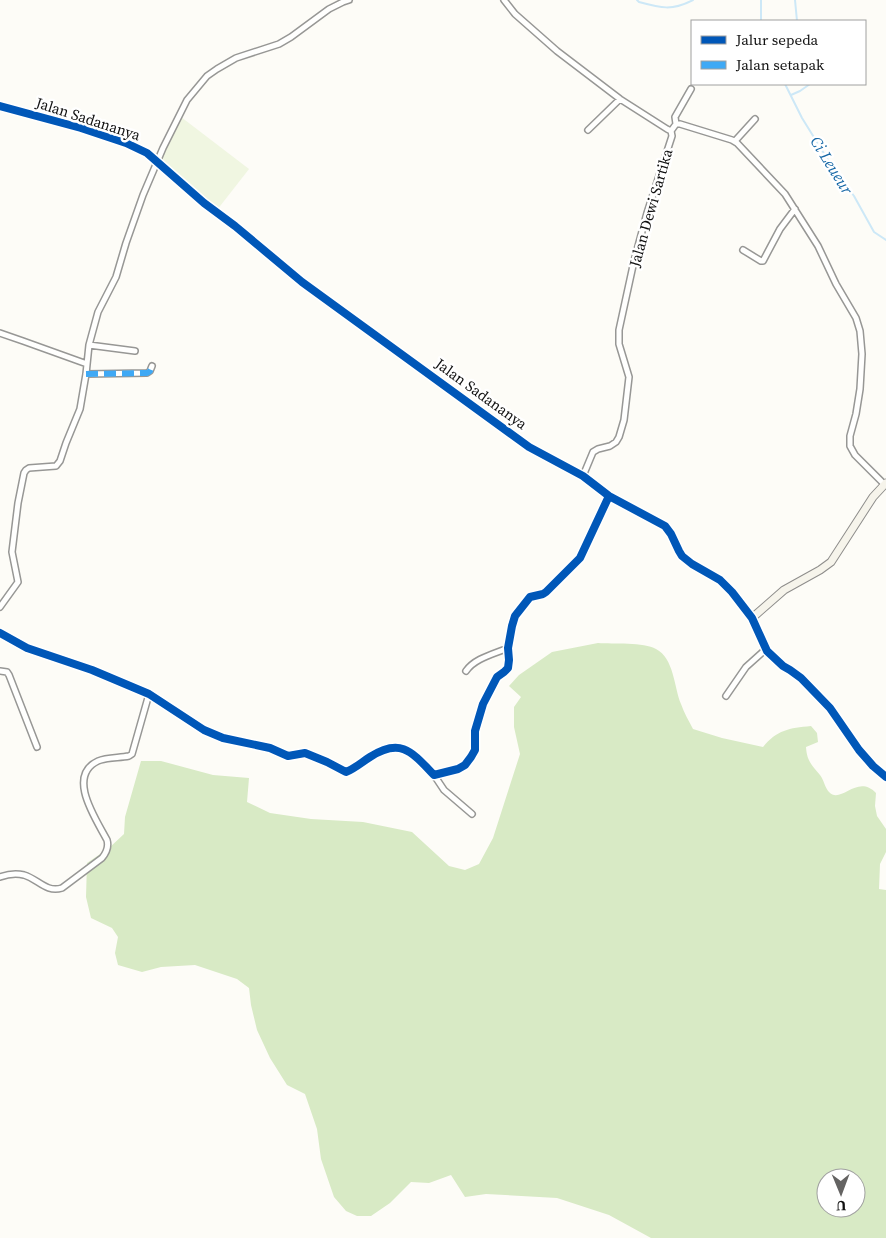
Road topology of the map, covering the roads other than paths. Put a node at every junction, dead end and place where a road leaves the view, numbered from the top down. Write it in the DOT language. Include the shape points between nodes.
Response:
graph roads {
  1 [pos="349,0"];
  2 [pos="504,0"];
  3 [pos="692,89"];
  4 [pos="620,98"];
  5 [pos="0,106"];
  6 [pos="755,119"];
  7 [pos="676,124"];
  8 [pos="588,130"];
  9 [pos="670,131"];
  10 [pos="735,141"];
  11 [pos="157,162"];
  12 [pos="795,209"];
  13 [pos="743,250"];
  14 [pos="0,333"];
  15 [pos="89,345"];
  16 [pos="135,351"];
  17 [pos="87,364"];
  18 [pos="152,366"];
  19 [pos="86,374"];
  20 [pos="583,476"];
  21 [pos="885,483"];
  22 [pos="610,496"];
  23 [pos="0,606"];
  24 [pos="752,618"];
  25 [pos="0,633"];
  26 [pos="508,648"];
  27 [pos="766,649"];
  28 [pos="0,671"];
  29 [pos="466,672"];
  30 [pos="149,694"];
  31 [pos="726,696"];
  32 [pos="37,747"];
  33 [pos="434,775"];
  34 [pos="886,777"];
  35 [pos="472,814"];
  36 [pos="0,878"];
  1 -- 11 [label="street" via="329,9 284,41 236,58 207,76 187,100"];
  2 -- 4 [label="street, Jalan Dewi Sartika" via="556,51"];
  3 -- 7 [label="street" via="675,117"];
  4 -- 8 [label="street"];
  4 -- 9 [label="street, Jalan Dewi Sartika"];
  5 -- 11 [label="street, Jalan Sadananya" via="126,142"];
  6 -- 10 [label="street"];
  7 -- 9 [label="street"];
  7 -- 10 [label="street"];
  9 -- 20 [label="street, Jalan Dewi Sartika" via="672,136 647,213 619,330 629,378 624,420 618,440 593,452"];
  10 -- 12 [label="street"];
  11 -- 15 [label="street" via="132,224 116,278 98,312"];
  11 -- 20 [label="street, Jalan Sadananya" via="302,282 529,446"];
  12 -- 13 [label="street" via="763,261"];
  12 -- 21 [label="street" via="856,318 862,354 860,389 849,442 855,454"];
  14 -- 17 [label="street"];
  15 -- 16 [label="street"];
  15 -- 17 [label="street"];
  17 -- 19 [label="street"];
  18 -- 19 [label="street" via="147,373"];
  19 -- 23 [label="street" via="80,409 59,463 27,468 24,473 12,552 18,582"];
  20 -- 22 [label="street, Jalan Sadananya"];
  21 -- 24 [label="street" via="862,512 831,562 784,590"];
  22 -- 24 [label="street, Jalan Sadananya" via="665,526 682,556 720,580"];
  22 -- 26 [label="street" via="578,561 546,592 530,597 516,613"];
  24 -- 27 [label="street, Jalan Sadananya"];
  25 -- 30 [label="street" via="27,648"];
  26 -- 29 [label="street" via="483,658"];
  26 -- 33 [label="street" via="508,668 497,677 483,704 471,758 458,769"];
  27 -- 31 [label="street" via="743,671"];
  27 -- 34 [label="street, Jalan Sadananya" via="830,708 859,750"];
  28 -- 32 [label="street" via="9,675"];
  30 -- 33 [label="street" via="204,730 223,738 270,748 288,756 305,753 344,772 381,750 400,747 421,761"];
  30 -- 36 [label="street" via="132,754 99,760 89,767 84,777 87,800 107,840 106,854 57,890 26,876 11,874"];
  33 -- 35 [label="street" via="444,790"];
}
